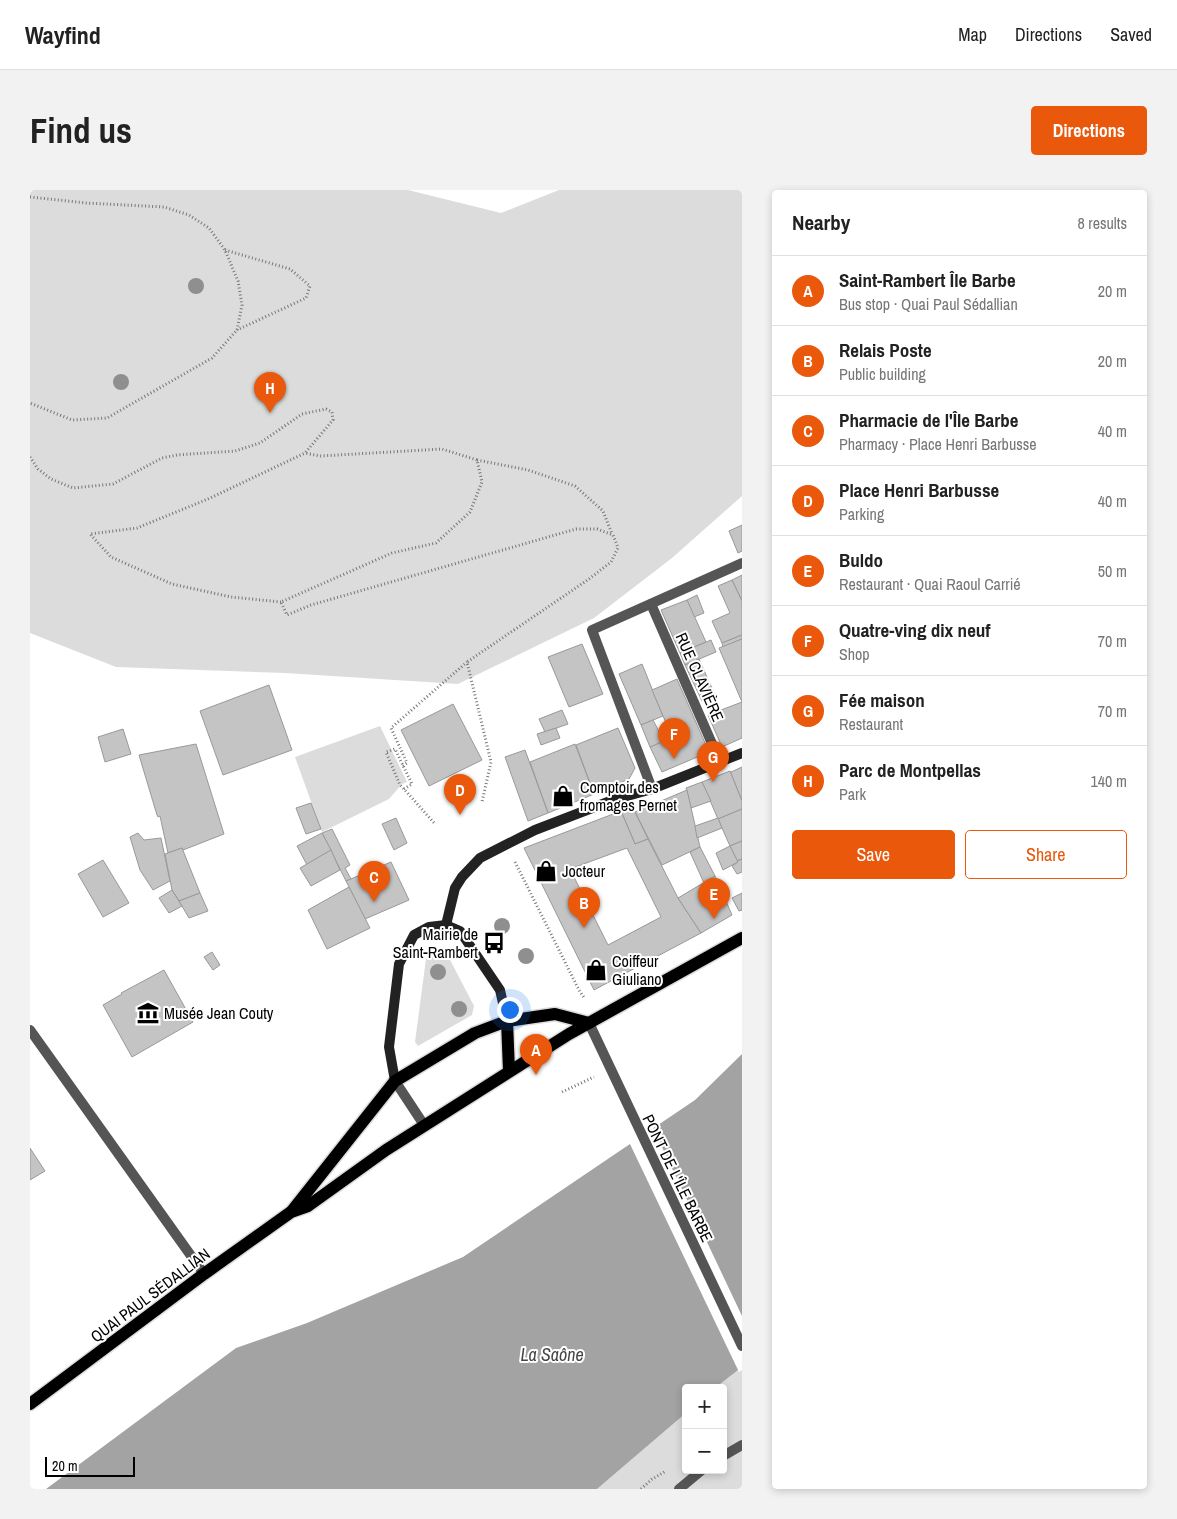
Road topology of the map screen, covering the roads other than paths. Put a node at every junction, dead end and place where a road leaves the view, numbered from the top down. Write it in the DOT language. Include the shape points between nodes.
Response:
graph roads {
  1 [pos="742,563"];
  2 [pos="651,604"];
  3 [pos="742,753"];
  4 [pos="720,762"];
  5 [pos="652,789"];
  6 [pos="446,925"];
  7 [pos="742,938"];
  8 [pos="594,1020"];
  9 [pos="507,1021"];
  10 [pos="30,1030"];
  11 [pos="509,1071"];
  12 [pos="395,1081"];
  13 [pos="424,1125"];
  14 [pos="291,1212"];
  15 [pos="204,1274"];
  16 [pos="742,1346"];
  17 [pos="30,1404"];
  18 [pos="742,1445"];
  19 [pos="727,1454"];
  20 [pos="697,1474"];
  21 [pos="679,1489"];
  1 -- 2 [label="street"];
  2 -- 4 [label="street, RUE CLAVIÈRE"];
  2 -- 5 [label="street" via="592,630"];
  3 -- 4 [label="street"];
  4 -- 5 [label="street"];
  5 -- 6 [label="street" via="613,800 535,830 480,858 455,888"];
  6 -- 9 [label="street" via="460,931 500,990"];
  6 -- 12 [label="street" via="429,927 414,935 399,964 389,1047"];
  7 -- 8 [label="main road"];
  8 -- 9 [label="main road, QUAI PAUL SÉDALLIAN" via="555,1014"];
  8 -- 11 [label="main road, QUAI PAUL SÉDALLIAN"];
  8 -- 16 [label="street, PONT DE L'ÎLE BARBE" via="629,1109"];
  9 -- 11 [label="main road"];
  9 -- 12 [label="main road, QUAI PAUL SÉDALLIAN" via="475,1033"];
  10 -- 15 [label="street"];
  11 -- 13 [label="main road, QUAI PAUL SÉDALLIAN"];
  12 -- 13 [label="street"];
  12 -- 14 [label="main road, QUAI PAUL SÉDALLIAN"];
  13 -- 14 [label="main road, QUAI PAUL SÉDALLIAN" via="308,1206"];
  14 -- 15 [label="main road, QUAI PAUL SÉDALLIAN"];
  15 -- 17 [label="main road, QUAI PAUL SÉDALLIAN"];
  18 -- 19 [label="street"];
  20 -- 21 [label="street"];
}
